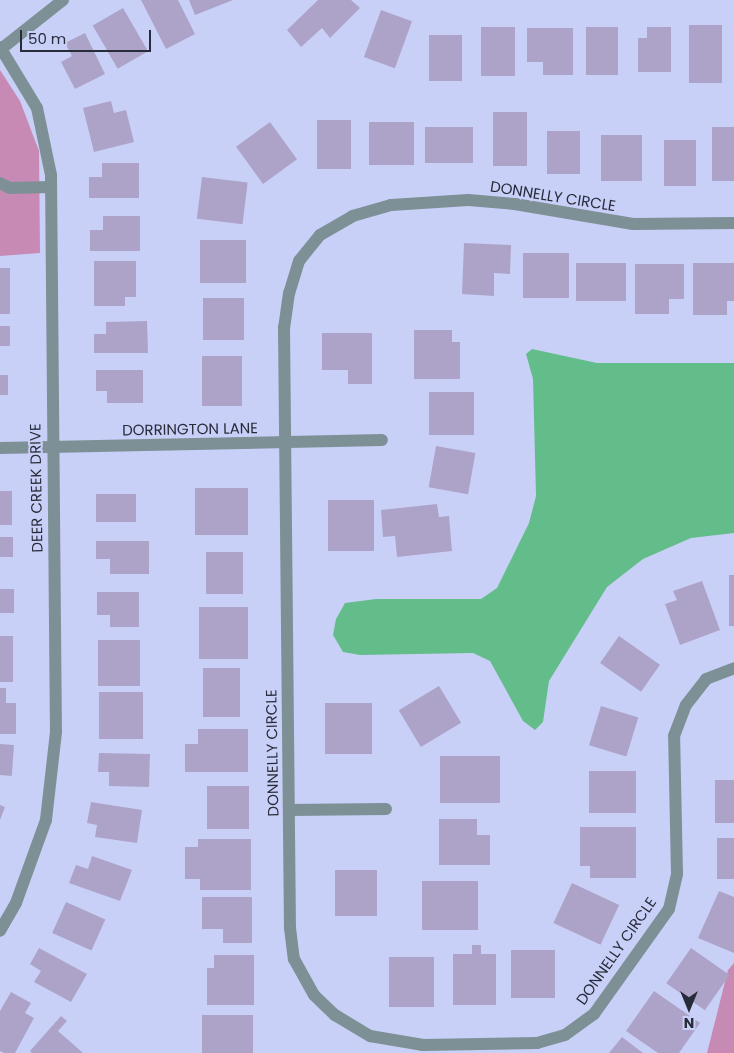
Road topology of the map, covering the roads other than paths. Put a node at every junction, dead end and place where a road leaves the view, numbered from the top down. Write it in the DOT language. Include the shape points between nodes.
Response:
graph roads {
  1 [pos="63,0"];
  2 [pos="1,48"];
  3 [pos="0,183"];
  4 [pos="51,187"];
  5 [pos="734,223"];
  6 [pos="382,440"];
  7 [pos="286,443"];
  8 [pos="0,448"];
  9 [pos="52,448"];
  10 [pos="734,668"];
  11 [pos="386,809"];
  12 [pos="289,810"];
  13 [pos="0,931"];
  1 -- 2 [label="street"];
  2 -- 4 [label="street, DEER CREEK DRIVE" via="36,108"];
  3 -- 4 [label="street" via="10,188"];
  4 -- 9 [label="street, DEER CREEK DRIVE"];
  5 -- 7 [label="street, DONNELLY CIRCLE" via="633,224 515,204 468,200 391,205 353,216 315,242 299,261 289,293 284,327"];
  6 -- 7 [label="street, DORRINGTON LANE"];
  7 -- 9 [label="street, DORRINGTON LANE"];
  7 -- 12 [label="street, DONNELLY CIRCLE"];
  8 -- 9 [label="street, DORRINGTON LANE"];
  9 -- 13 [label="street, DEER CREEK DRIVE" via="54,752 46,820 16,903"];
  10 -- 12 [label="street, DONNELLY CIRCLE" via="706,679 686,705 674,736 677,874 669,909 594,1014 565,1035 537,1042 423,1045 370,1036 335,1015 314,995 294,959 290,928"];
  11 -- 12 [label="street"];
}
